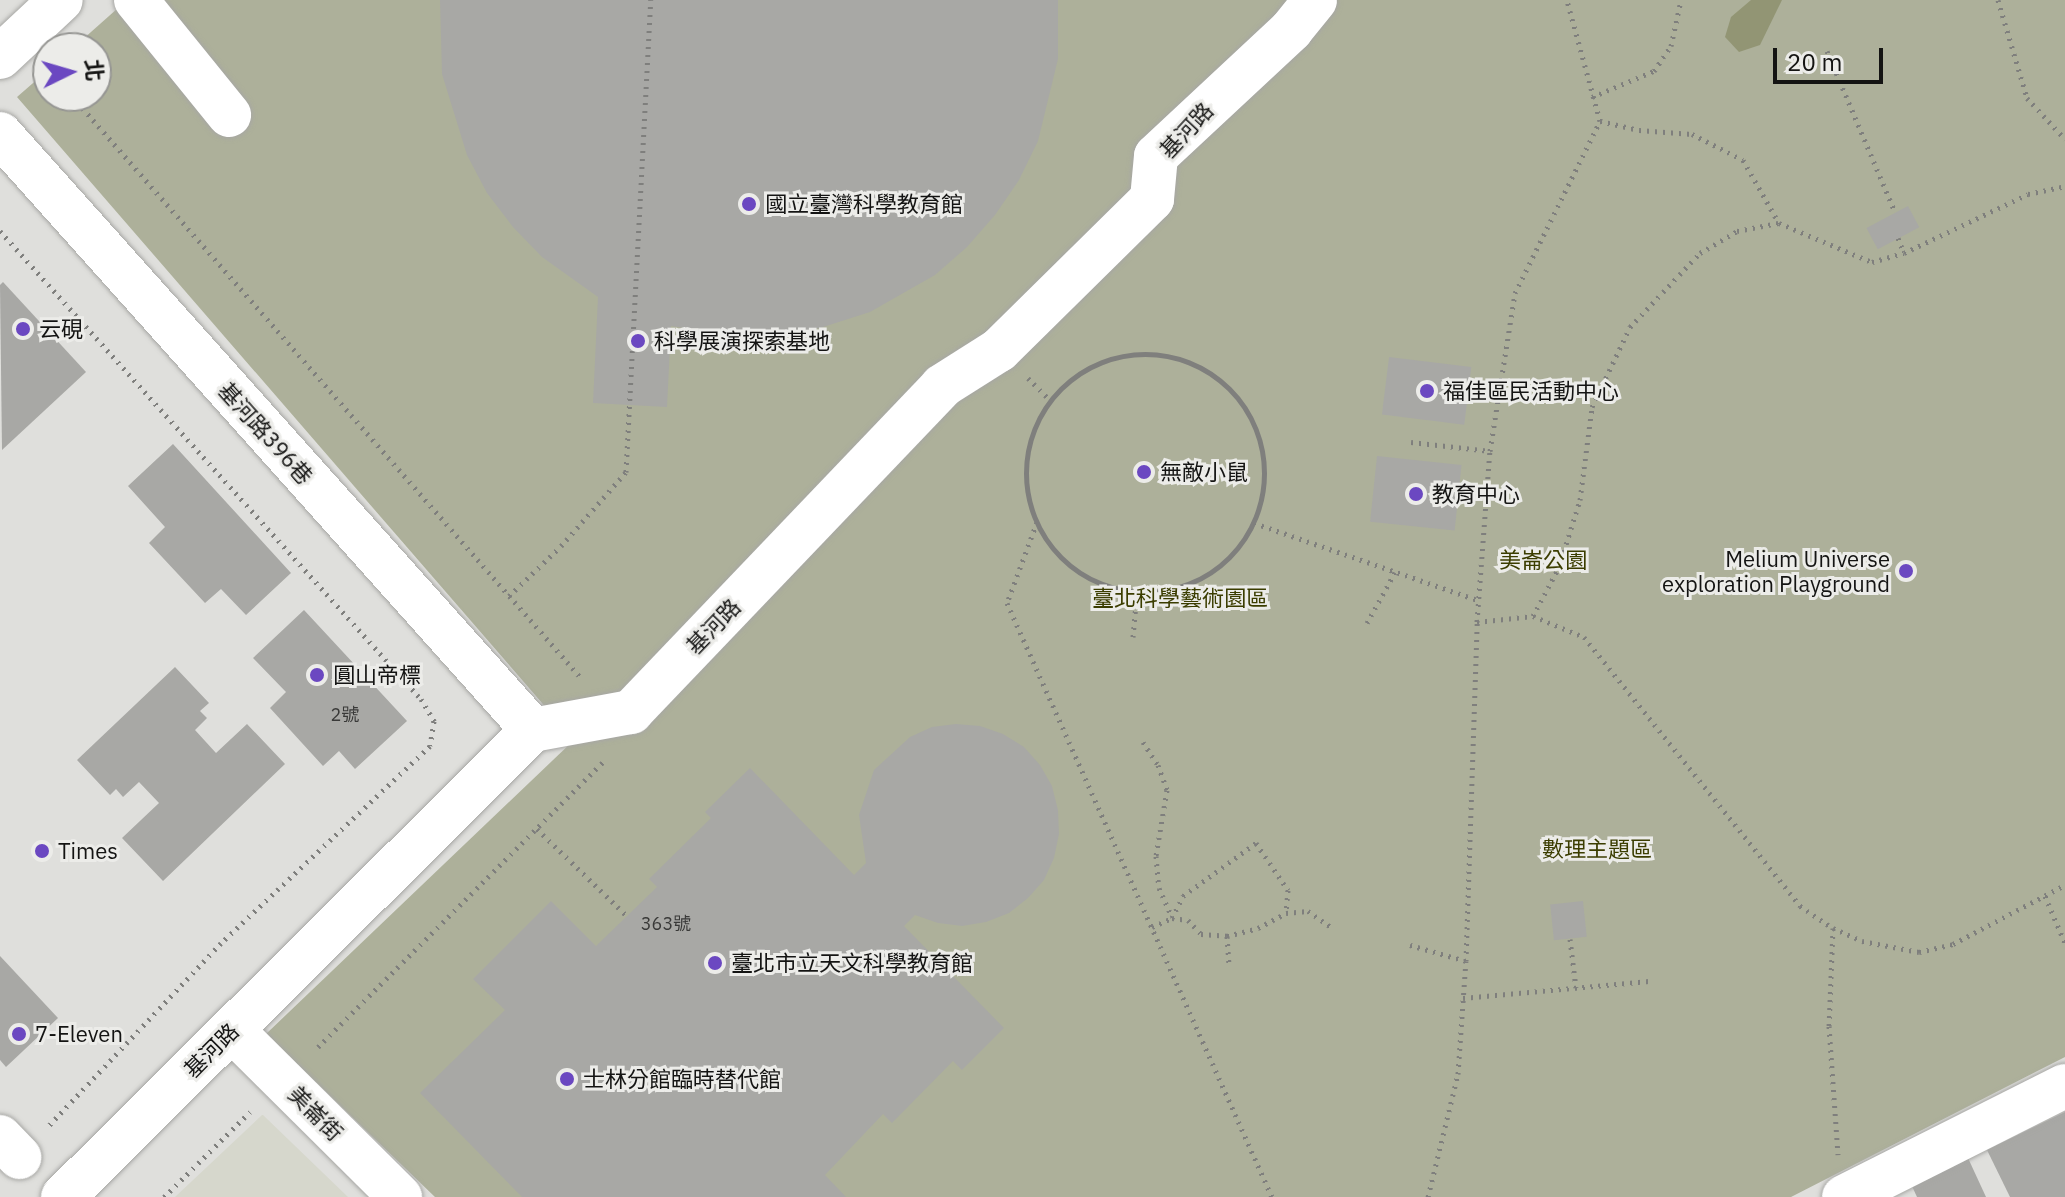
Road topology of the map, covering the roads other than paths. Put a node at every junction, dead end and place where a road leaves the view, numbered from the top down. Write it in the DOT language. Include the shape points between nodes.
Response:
graph roads {
  1 [pos="61,0"];
  2 [pos="136,0"];
  3 [pos="1315,0"];
  4 [pos="0,57"];
  5 [pos="229,115"];
  6 [pos="0,134"];
  7 [pos="533,730"];
  8 [pos="232,1030"];
  9 [pos="2065,1086"];
  10 [pos="1859,1186"];
  11 [pos="63,1197"];
  12 [pos="400,1197"];
  1 -- 4 [label="street"];
  2 -- 5 [label="street"];
  3 -- 7 [label="street, 基河路" via="1291,30 1156,156 1152,199 999,350 942,386 631,712"];
  6 -- 7 [label="street, 基河路396巷"];
  7 -- 8 [label="street, 基河路"];
  8 -- 11 [label="street, 基河路"];
  8 -- 12 [label="street, 美崙街"];
  9 -- 10 [label="street"];
}
